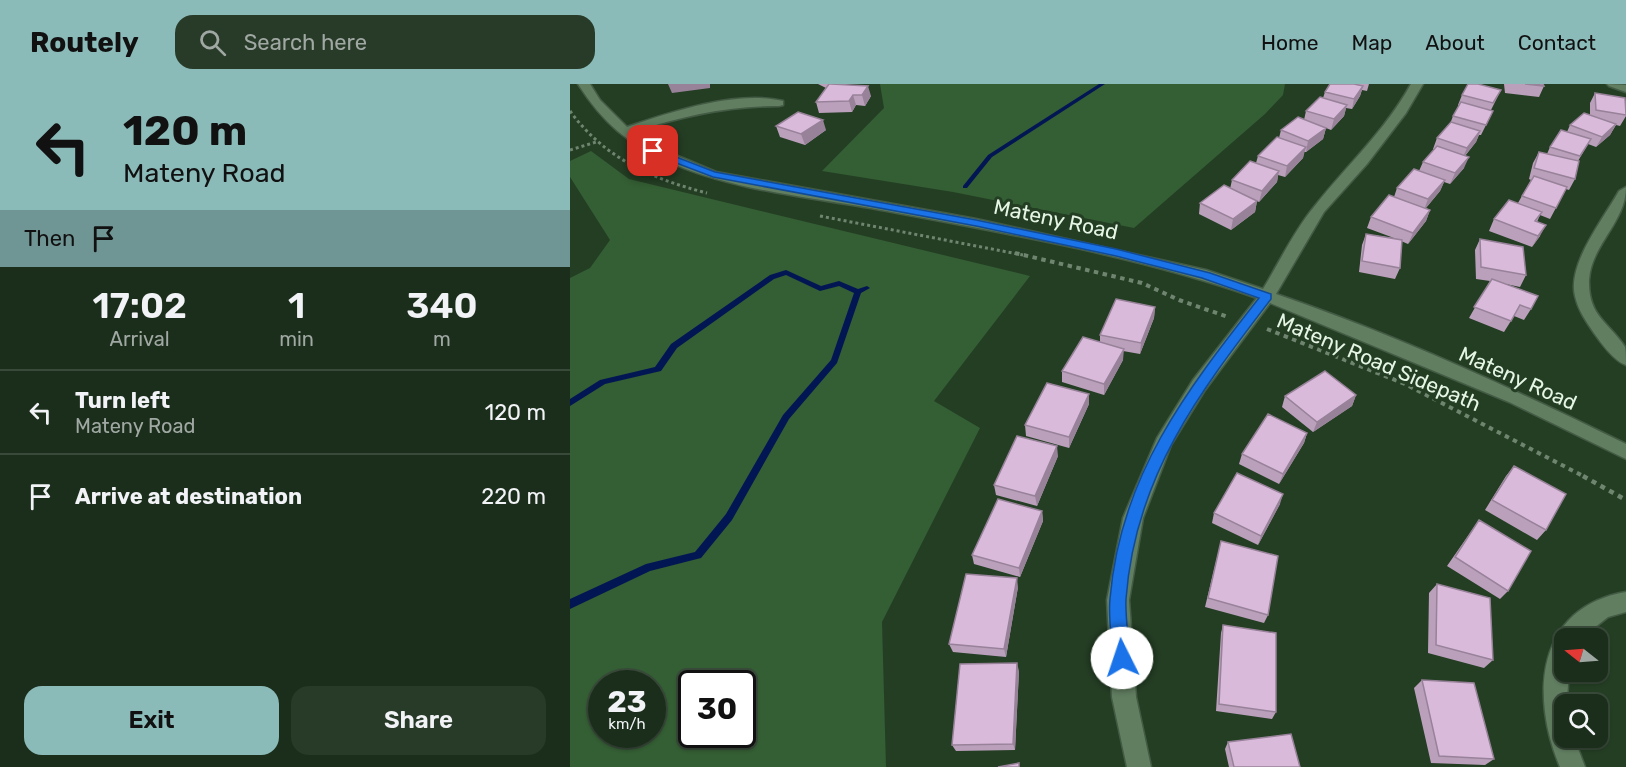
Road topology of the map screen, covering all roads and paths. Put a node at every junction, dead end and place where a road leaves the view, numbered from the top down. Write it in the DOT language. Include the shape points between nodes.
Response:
graph roads {
  1 [pos="1417,84"];
  2 [pos="1613,84"];
  3 [pos="585,85"];
  4 [pos="1626,89"];
  5 [pos="570,90"];
  6 [pos="779,104"];
  7 [pos="570,111"];
  8 [pos="623,132"];
  9 [pos="596,142"];
  10 [pos="570,150"];
  11 [pos="1626,191"];
  12 [pos="712,194"];
  13 [pos="819,216"];
  14 [pos="1267,297"];
  15 [pos="1246,322"];
  16 [pos="1626,359"];
  17 [pos="1626,452"];
  18 [pos="1626,500"];
  19 [pos="1626,602"];
  20 [pos="1576,628"];
  21 [pos="1555,682"];
  22 [pos="1139,767"];
  23 [pos="1573,767"];
  1 -- 14 [label="street" via="1370,153 1318,210"];
  2 -- 4 [label="street"];
  3 -- 5 [label="street"];
  3 -- 8 [label="street, Mateny Road"];
  6 -- 8 [label="street" via="712,105"];
  7 -- 9 [label="path"];
  8 -- 14 [label="street, Mateny Road" via="674,161 713,174 1116,253 1206,275"];
  9 -- 10 [label="path"];
  9 -- 12 [label="path" via="636,170"];
  11 -- 16 [label="street" via="1582,268 1579,288 1586,310 1603,337"];
  13 -- 15 [label="path, Mateny Road Sidepath" via="1106,273"];
  14 -- 15 [label="street"];
  14 -- 17 [label="street, Mateny Road" via="1515,397"];
  15 -- 18 [label="path, Mateny Road Sidepath" via="1431,398 1537,450"];
  15 -- 22 [label="street" via="1198,385 1163,443 1132,518 1118,600 1124,697"];
  19 -- 20 [label="street" via="1608,604"];
  21 -- 23 [label="street" via="1557,717"];
}
